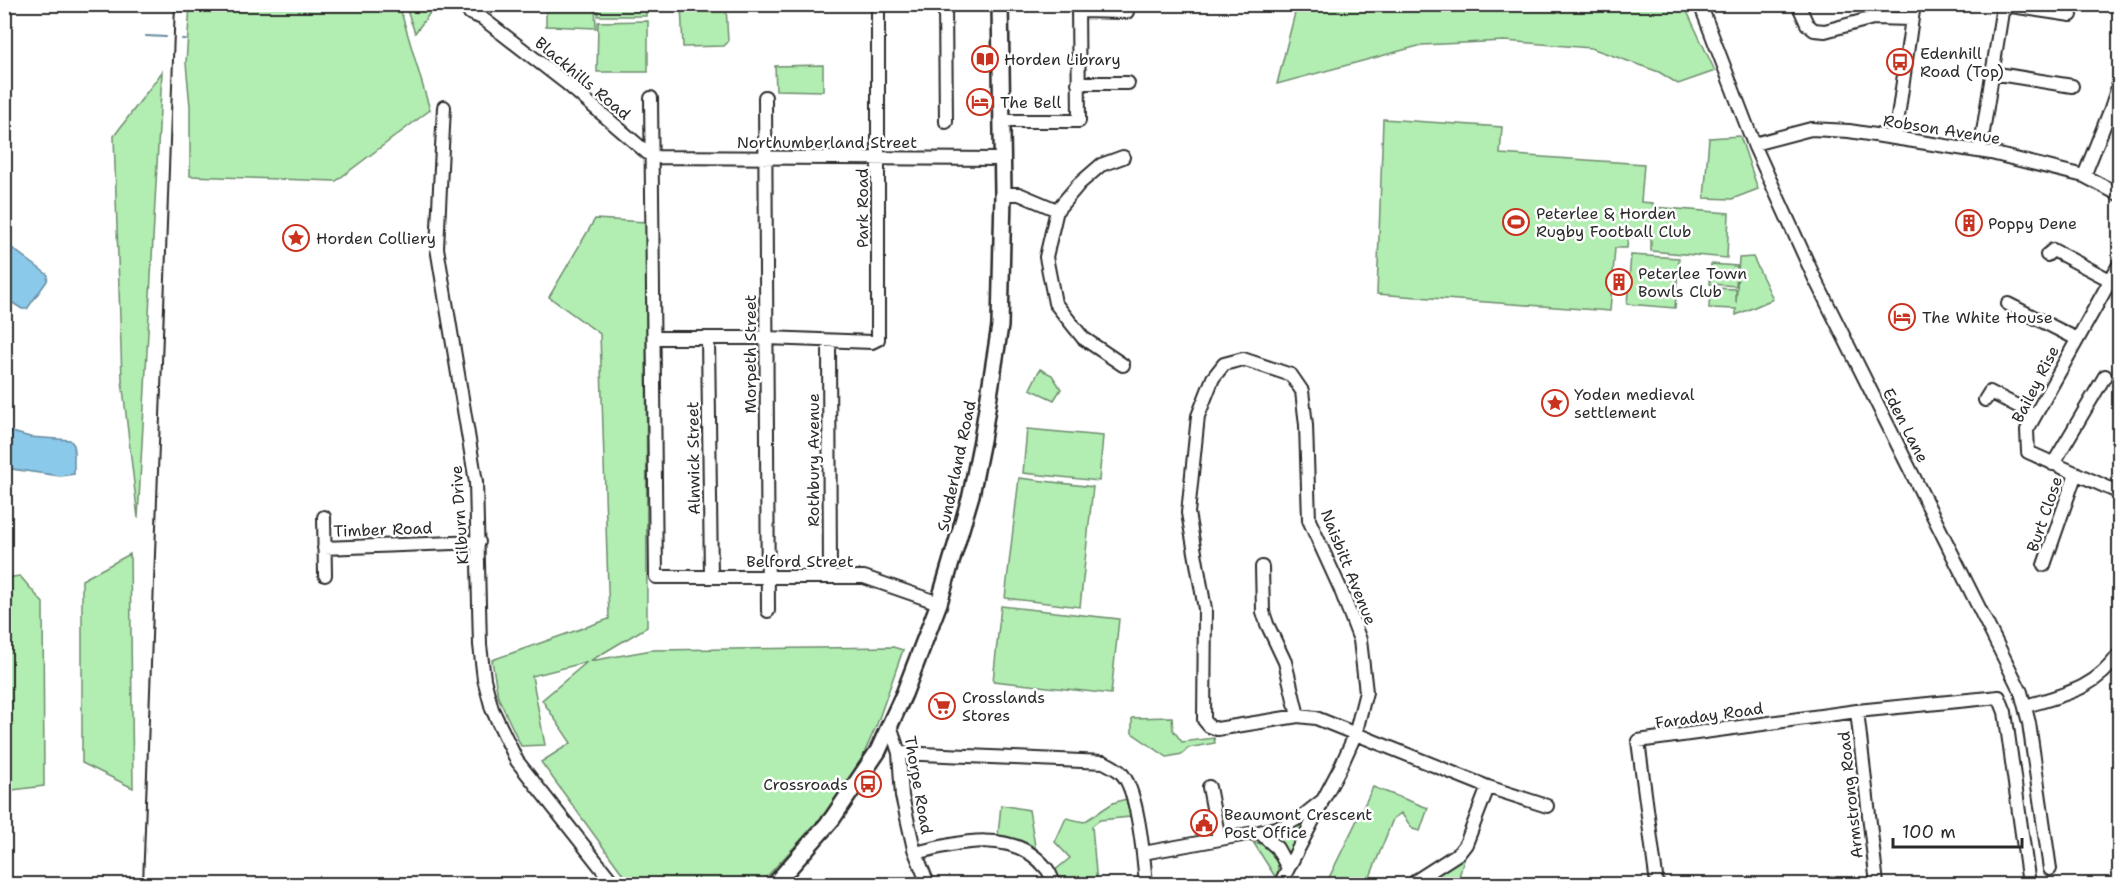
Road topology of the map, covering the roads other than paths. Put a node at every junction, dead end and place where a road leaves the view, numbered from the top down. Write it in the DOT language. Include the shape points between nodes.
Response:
graph roads {
  1 [pos="462,4"];
  2 [pos="878,4"];
  3 [pos="945,4"];
  4 [pos="1000,4"];
  5 [pos="1700,4"];
  6 [pos="1798,4"];
  7 [pos="1914,4"];
  8 [pos="1078,8"];
  9 [pos="1127,12"];
  10 [pos="2072,15"];
  11 [pos="1911,19"];
  12 [pos="1992,73"];
  13 [pos="2120,81"];
  14 [pos="1078,83"];
  15 [pos="1128,83"];
  16 [pos="2072,86"];
  17 [pos="765,97"];
  18 [pos="651,98"];
  19 [pos="444,107"];
  20 [pos="2115,112"];
  21 [pos="1002,121"];
  22 [pos="946,122"];
  23 [pos="1895,138"];
  24 [pos="1754,144"];
  25 [pos="1980,151"];
  26 [pos="652,157"];
  27 [pos="1122,157"];
  28 [pos="766,158"];
  29 [pos="878,158"];
  30 [pos="1002,159"];
  31 [pos="2084,176"];
  32 [pos="1003,194"];
  33 [pos="2120,195"];
  34 [pos="1057,210"];
  35 [pos="2047,255"];
  36 [pos="2120,263"];
  37 [pos="2110,280"];
  38 [pos="2008,304"];
  39 [pos="654,338"];
  40 [pos="708,338"];
  41 [pos="767,338"];
  42 [pos="2077,339"];
  43 [pos="829,342"];
  44 [pos="1123,365"];
  45 [pos="2105,376"];
  46 [pos="1984,400"];
  47 [pos="2035,415"];
  48 [pos="2053,464"];
  49 [pos="2076,473"];
  50 [pos="2120,493"];
  51 [pos="324,517"];
  52 [pos="479,542"];
  53 [pos="324,548"];
  54 [pos="2044,565"];
  55 [pos="1262,567"];
  56 [pos="326,575"];
  57 [pos="711,577"];
  58 [pos="768,577"];
  59 [pos="830,577"];
  60 [pos="939,603"];
  61 [pos="768,611"];
  62 [pos="2120,652"];
  63 [pos="2026,706"];
  64 [pos="1857,711"];
  65 [pos="1298,716"];
  66 [pos="890,725"];
  67 [pos="1355,735"];
  68 [pos="899,753"];
  69 [pos="1209,787"];
  70 [pos="1488,787"];
  71 [pos="1323,800"];
  72 [pos="1547,806"];
  73 [pos="1258,832"];
  74 [pos="1219,839"];
  75 [pos="916,853"];
  76 [pos="1143,853"];
  77 [pos="1288,868"];
  78 [pos="2049,869"];
  79 [pos="614,885"];
  80 [pos="775,885"];
  81 [pos="928,885"];
  82 [pos="1054,885"];
  83 [pos="1146,885"];
  84 [pos="1280,885"];
  85 [pos="1413,885"];
  86 [pos="1657,885"];
  87 [pos="1876,885"];
  88 [pos="2029,885"];
  1 -- 26 [label="street, Blackhills Road" via="566,83"];
  2 -- 29 [label="street, Park Road"];
  3 -- 22 [label="street"];
  4 -- 21 [label="main road, Sunderland Road"];
  5 -- 24 [label="street, Eden Lane"];
  6 -- 11 [label="street" via="1814,30 1825,31 1873,18"];
  7 -- 11 [label="street"];
  8 -- 9 [label="street"];
  8 -- 14 [label="street"];
  10 -- 12 [label="street" via="2007,7 2002,12"];
  11 -- 23 [label="street"];
  12 -- 16 [label="street"];
  12 -- 25 [label="street"];
  13 -- 20 [label="street"];
  14 -- 15 [label="street"];
  14 -- 21 [label="street" via="1079,121"];
  17 -- 28 [label="street, Morpeth Street"];
  18 -- 26 [label="street"];
  19 -- 52 [label="street, Kilburn Drive" via="437,248 476,482"];
  20 -- 31 [label="street"];
  21 -- 30 [label="main road, Sunderland Road"];
  23 -- 24 [label="street, Robson Avenue" via="1811,129"];
  23 -- 25 [label="street, Robson Avenue"];
  24 -- 63 [label="street, Eden Lane" via="1814,277"];
  25 -- 31 [label="street, Robson Avenue"];
  26 -- 28 [label="street, Northumberland Street"];
  26 -- 39 [label="street"];
  27 -- 34 [label="street" via="1101,165"];
  28 -- 29 [label="street, Northumberland Street"];
  28 -- 41 [label="street, Morpeth Street"];
  29 -- 30 [label="street, Northumberland Street"];
  29 -- 43 [label="street, Park Road" via="878,339"];
  30 -- 32 [label="main road, Sunderland Road"];
  31 -- 33 [label="street, Robson Avenue"];
  32 -- 34 [label="street" via="1019,194"];
  32 -- 60 [label="main road, Sunderland Road" via="1000,326 992,380 971,495"];
  34 -- 44 [label="street" via="1046,257 1055,303 1083,338"];
  35 -- 37 [label="street" via="2053,250"];
  36 -- 37 [label="street, Bailey Rise"];
  37 -- 42 [label="street, Bailey Rise"];
  38 -- 42 [label="street, Bailey Rise"];
  39 -- 40 [label="street"];
  39 -- 57 [label="street, Belford Street" via="656,577"];
  40 -- 41 [label="street"];
  40 -- 57 [label="street, Alnwick Street"];
  41 -- 43 [label="street"];
  41 -- 58 [label="street, Morpeth Street"];
  42 -- 47 [label="street, Bailey Rise"];
  43 -- 59 [label="street, Rothbury Avenue"];
  45 -- 48 [label="street"];
  46 -- 47 [label="street" via="1990,392"];
  47 -- 48 [label="street, Bailey Rise" via="2027,430 2028,452"];
  48 -- 49 [label="street, Bailey Rise"];
  49 -- 50 [label="street, Bailey Rise"];
  49 -- 54 [label="street, Burt Close"];
  51 -- 53 [label="street, Timber Road"];
  52 -- 53 [label="street, Timber Road"];
  52 -- 79 [label="street, Kilburn Drive" via="480,645 492,709 517,761"];
  53 -- 56 [label="street, Timber Road"];
  55 -- 65 [label="street" via="1263,612 1285,662"];
  57 -- 58 [label="street, Belford Street"];
  58 -- 59 [label="street, Belford Street"];
  58 -- 61 [label="street, Morpeth Street"];
  59 -- 60 [label="street, Belford Street" via="864,577"];
  60 -- 66 [label="main road, Sunderland Road"];
  62 -- 63 [label="street" via="2086,686"];
  63 -- 78 [label="street, Eden Lane"];
  64 -- 86 [label="street, Faraday Road" via="1638,741"];
  64 -- 87 [label="street, Armstrong Road"];
  64 -- 88 [label="street, Armstrong Road" via="1999,697 2005,712"];
  65 -- 67 [label="street" via="1316,718"];
  65 -- 67 [label="street, Naisbitt Avenue" via="1217,729 1204,720 1205,609 1188,513 1198,416 1213,378 1224,364 1243,358 1291,375 1302,391 1309,520 1360,640 1366,692"];
  66 -- 68 [label="street, Thorpe Road"];
  66 -- 80 [label="main road, Sunderland Road" via="878,751 832,819"];
  67 -- 70 [label="street"];
  67 -- 71 [label="street, Naisbitt Avenue"];
  68 -- 75 [label="street, Thorpe Road" via="902,796"];
  68 -- 76 [label="street" via="1104,762 1122,772 1132,791"];
  69 -- 74 [label="street"];
  70 -- 72 [label="street"];
  70 -- 85 [label="street" via="1466,844"];
  71 -- 73 [label="street" via="1284,826"];
  71 -- 77 [label="street, Naisbitt Avenue"];
  73 -- 74 [label="street"];
  73 -- 77 [label="street" via="1277,848"];
  74 -- 76 [label="street"];
  75 -- 81 [label="street, Thorpe Road"];
  75 -- 82 [label="street" via="972,841 1001,842 1025,850 1047,868"];
  76 -- 83 [label="street"];
  77 -- 84 [label="street, Naisbitt Avenue"];
}
